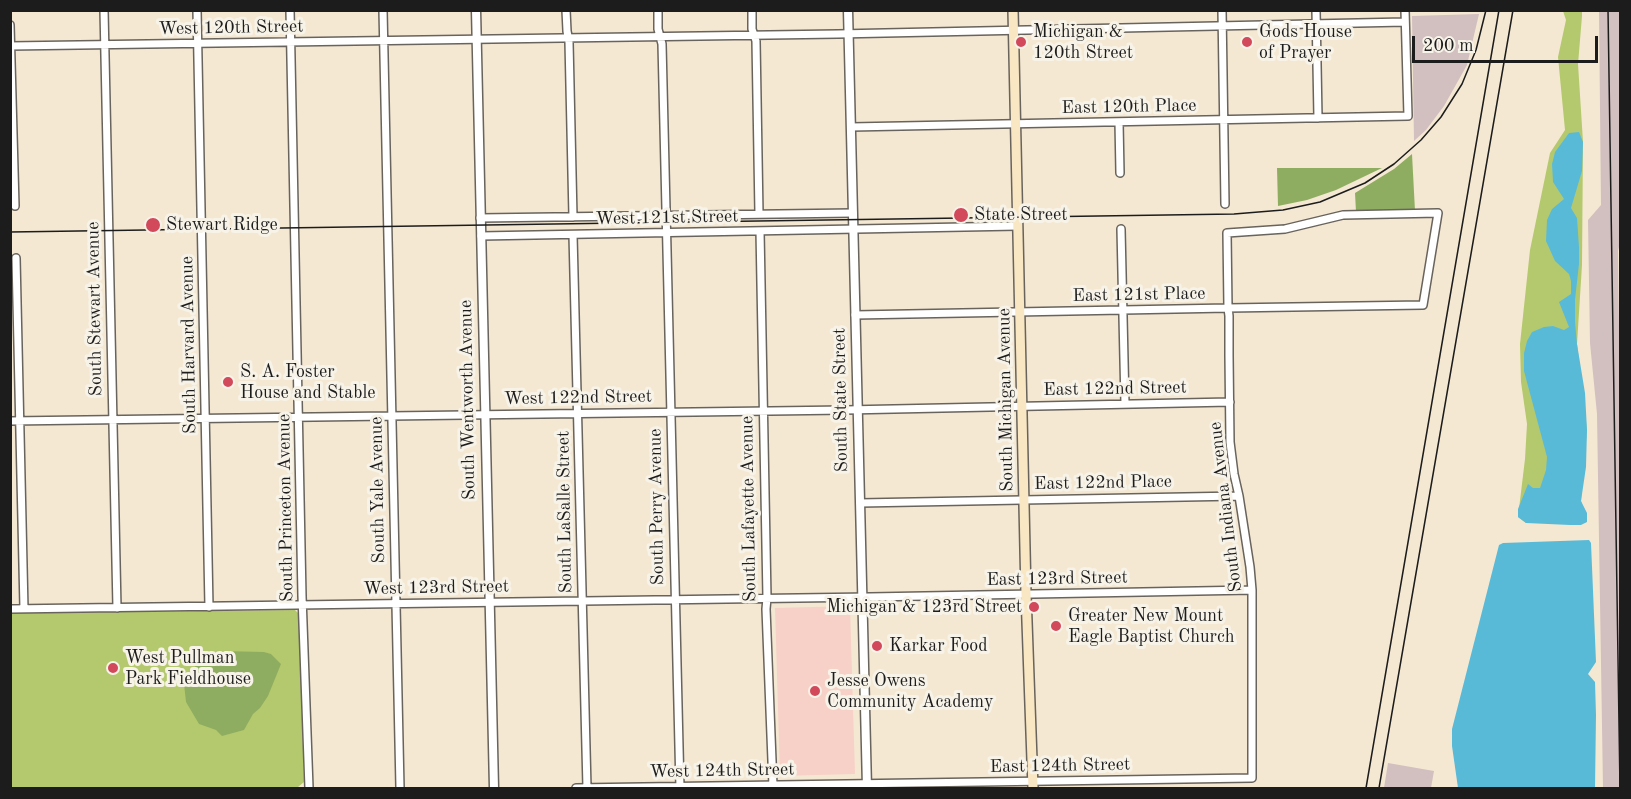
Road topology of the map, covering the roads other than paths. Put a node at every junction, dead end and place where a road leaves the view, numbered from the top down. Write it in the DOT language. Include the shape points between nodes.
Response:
graph roads {
  1 [pos="104,10"];
  2 [pos="197,10"];
  3 [pos="290,10"];
  4 [pos="383,10"];
  5 [pos="476,10"];
  6 [pos="566,10"];
  7 [pos="658,10"];
  8 [pos="752,10"];
  9 [pos="848,10"];
  10 [pos="1013,10"];
  11 [pos="1222,10"];
  12 [pos="1316,10"];
  13 [pos="1405,10"];
  14 [pos="1405,22"];
  15 [pos="1317,24"];
  16 [pos="10,25"];
  17 [pos="1222,26"];
  18 [pos="1014,30"];
  19 [pos="848,34"];
  20 [pos="754,35"];
  21 [pos="660,36"];
  22 [pos="568,38"];
  23 [pos="476,39"];
  24 [pos="384,40"];
  25 [pos="291,42"];
  26 [pos="197,43"];
  27 [pos="104,44"];
  28 [pos="11,46"];
  29 [pos="1318,118"];
  30 [pos="1224,120"];
  31 [pos="1119,122"];
  32 [pos="1016,124"];
  33 [pos="851,127"];
  34 [pos="1120,173"];
  35 [pos="1225,204"];
  36 [pos="15,206"];
  37 [pos="853,213"];
  38 [pos="759,214"];
  39 [pos="666,215"];
  40 [pos="573,217"];
  41 [pos="480,218"];
  42 [pos="1018,226"];
  43 [pos="1121,229"];
  44 [pos="853,230"];
  45 [pos="760,231"];
  46 [pos="666,233"];
  47 [pos="573,235"];
  48 [pos="481,236"];
  49 [pos="16,258"];
  50 [pos="1423,305"];
  51 [pos="1228,308"];
  52 [pos="1123,310"];
  53 [pos="1020,312"];
  54 [pos="855,315"];
  55 [pos="1230,402"];
  56 [pos="1125,404"];
  57 [pos="1023,406"];
  58 [pos="857,410"];
  59 [pos="763,411"];
  60 [pos="671,412"];
  61 [pos="578,413"];
  62 [pos="485,415"];
  63 [pos="392,416"];
  64 [pos="299,417"];
  65 [pos="205,419"];
  66 [pos="113,420"];
  67 [pos="10,421"];
  68 [pos="20,421"];
  69 [pos="1239,496"];
  70 [pos="1025,500"];
  71 [pos="860,503"];
  72 [pos="1252,590"];
  73 [pos="1026,594"];
  74 [pos="862,597"];
  75 [pos="767,598"];
  76 [pos="674,600"];
  77 [pos="583,601"];
  78 [pos="489,602"];
  79 [pos="395,604"];
  80 [pos="303,605"];
  81 [pos="209,607"];
  82 [pos="117,608"];
  83 [pos="10,609"];
  84 [pos="24,609"];
  85 [pos="1252,777"];
  86 [pos="1033,785"];
  87 [pos="773,786"];
  88 [pos="867,786"];
  89 [pos="587,788"];
  90 [pos="680,788"];
  91 [pos="309,789"];
  92 [pos="400,789"];
  93 [pos="494,789"];
  94 [pos="576,789"];
  1 -- 27 [label="street, South Stewart Avenue"];
  2 -- 26 [label="street, South Harvard Avenue"];
  3 -- 25 [label="street, South Princeton Avenue"];
  4 -- 24 [label="street, South Yale Avenue"];
  5 -- 23 [label="street, South Wentworth Avenue"];
  6 -- 22 [label="street"];
  7 -- 21 [label="street, South Perry Avenue"];
  8 -- 20 [label="street"];
  9 -- 19 [label="street, South State Street"];
  10 -- 18 [label="main road, South Michigan Avenue"];
  11 -- 17 [label="street"];
  12 -- 15 [label="street"];
  13 -- 14 [label="street"];
  14 -- 15 [label="street, West 120th Street"];
  14 -- 29 [label="street, East 120th Place" via="1408,116"];
  15 -- 17 [label="street, West 120th Street"];
  15 -- 29 [label="street"];
  16 -- 28 [label="street"];
  17 -- 18 [label="street, West 120th Street"];
  17 -- 30 [label="street"];
  18 -- 19 [label="street, West 120th Street"];
  18 -- 32 [label="main road, South Michigan Avenue"];
  19 -- 20 [label="street, West 120th Street"];
  19 -- 33 [label="street, South State Street"];
  20 -- 21 [label="street, West 120th Street"];
  20 -- 38 [label="street"];
  21 -- 22 [label="street, West 120th Street"];
  21 -- 39 [label="street, South Perry Avenue"];
  22 -- 23 [label="street, West 120th Street"];
  22 -- 40 [label="street"];
  23 -- 24 [label="street, West 120th Street"];
  23 -- 41 [label="street, South Wentworth Avenue"];
  24 -- 25 [label="street, West 120th Street"];
  24 -- 63 [label="street, South Yale Avenue"];
  25 -- 26 [label="street, West 120th Street"];
  25 -- 64 [label="street, South Princeton Avenue"];
  26 -- 27 [label="street, West 120th Street"];
  26 -- 65 [label="street, South Harvard Avenue"];
  27 -- 28 [label="street, West 120th Street"];
  27 -- 66 [label="street, South Stewart Avenue"];
  28 -- 36 [label="street"];
  29 -- 30 [label="street, East 120th Place"];
  30 -- 31 [label="street, East 120th Place"];
  30 -- 35 [label="street"];
  31 -- 32 [label="street, East 120th Place"];
  31 -- 34 [label="street"];
  32 -- 33 [label="street, East 120th Place"];
  32 -- 42 [label="main road, South Michigan Avenue"];
  33 -- 37 [label="street, South State Street"];
  37 -- 38 [label="street, West 121st Street"];
  37 -- 44 [label="street, South State Street"];
  38 -- 39 [label="street, West 121st Street"];
  39 -- 40 [label="street, West 121st Street"];
  39 -- 46 [label="street, South Perry Avenue"];
  40 -- 41 [label="street, West 121st Street"];
  41 -- 48 [label="street, South Wentworth Avenue"];
  42 -- 44 [label="street, West 121st Street"];
  42 -- 53 [label="main road, South Michigan Avenue"];
  43 -- 52 [label="street"];
  44 -- 45 [label="street, West 121st Street"];
  44 -- 54 [label="street, South State Street"];
  45 -- 46 [label="street, West 121st Street"];
  45 -- 59 [label="street, South Lafayette Avenue"];
  46 -- 47 [label="street, West 121st Street"];
  46 -- 60 [label="street, South Perry Avenue"];
  47 -- 48 [label="street, West 121st Street"];
  47 -- 61 [label="street, South LaSalle Street"];
  48 -- 62 [label="street, South Wentworth Avenue"];
  49 -- 68 [label="street"];
  50 -- 51 [label="street, East 121st Place"];
  50 -- 51 [label="street, South Indiana Avenue" via="1438,213 1343,215 1285,229 1227,233"];
  51 -- 52 [label="street, East 121st Place"];
  51 -- 55 [label="street, South Indiana Avenue"];
  52 -- 53 [label="street, East 121st Place"];
  52 -- 56 [label="street"];
  53 -- 54 [label="street, East 121st Place"];
  53 -- 57 [label="main road, South Michigan Avenue"];
  54 -- 58 [label="street, South State Street"];
  55 -- 56 [label="street, East 122nd Street"];
  55 -- 69 [label="street, South Indiana Avenue" via="1230,442"];
  56 -- 57 [label="street, East 122nd Street"];
  57 -- 58 [label="street, East 122nd Street"];
  57 -- 70 [label="main road, South Michigan Avenue"];
  58 -- 59 [label="street, West 122nd Street"];
  58 -- 71 [label="street, South State Street"];
  59 -- 60 [label="street, West 122nd Street"];
  59 -- 75 [label="street, South Lafayette Avenue"];
  60 -- 61 [label="street, West 122nd Street"];
  60 -- 76 [label="street, South Perry Avenue"];
  61 -- 62 [label="street, West 122nd Street"];
  61 -- 77 [label="street, South LaSalle Street"];
  62 -- 63 [label="street, West 122nd Street"];
  62 -- 78 [label="street, South Wentworth Avenue"];
  63 -- 64 [label="street, West 122nd Street"];
  63 -- 79 [label="street, South Yale Avenue"];
  64 -- 65 [label="street, West 122nd Street"];
  64 -- 80 [label="street, South Princeton Avenue"];
  65 -- 66 [label="street, West 122nd Street"];
  65 -- 81 [label="street, South Harvard Avenue"];
  66 -- 68 [label="street, West 122nd Street"];
  66 -- 82 [label="street, South Stewart Avenue"];
  67 -- 68 [label="street, West 122nd Street"];
  68 -- 84 [label="street"];
  69 -- 70 [label="street, East 122nd Place"];
  69 -- 72 [label="street, South Indiana Avenue"];
  70 -- 71 [label="street, East 122nd Place"];
  70 -- 73 [label="main road, South Michigan Avenue"];
  71 -- 74 [label="street, South State Street"];
  72 -- 73 [label="street, East 123rd Street"];
  72 -- 85 [label="street, South Indiana Avenue"];
  73 -- 74 [label="street, East 123rd Street"];
  73 -- 86 [label="main road, South Michigan Avenue"];
  74 -- 75 [label="street, West 123rd Street"];
  74 -- 88 [label="street, South State Street"];
  75 -- 76 [label="street, West 123rd Street"];
  75 -- 87 [label="street, South Lafayette Avenue"];
  76 -- 77 [label="street, West 123rd Street"];
  76 -- 90 [label="street, South Perry Avenue"];
  77 -- 78 [label="street, West 123rd Street"];
  77 -- 89 [label="street, South LaSalle Street"];
  78 -- 79 [label="street, West 123rd Street"];
  78 -- 93 [label="street, South Wentworth Avenue"];
  79 -- 80 [label="street, West 123rd Street"];
  79 -- 92 [label="street, South Yale Avenue"];
  80 -- 81 [label="street, West 123rd Street"];
  80 -- 91 [label="street, South Princeton Avenue"];
  81 -- 82 [label="street, West 123rd Street"];
  82 -- 84 [label="street, West 123rd Street"];
  83 -- 84 [label="street, West 123rd Street"];
  85 -- 86 [label="street, East 124th Street"];
  86 -- 88 [label="street, East 124th Street"];
  87 -- 88 [label="street, West 124th Street"];
  87 -- 90 [label="street, West 124th Street"];
  89 -- 90 [label="street, West 124th Street"];
  89 -- 94 [label="street, West 124th Street"];
}
